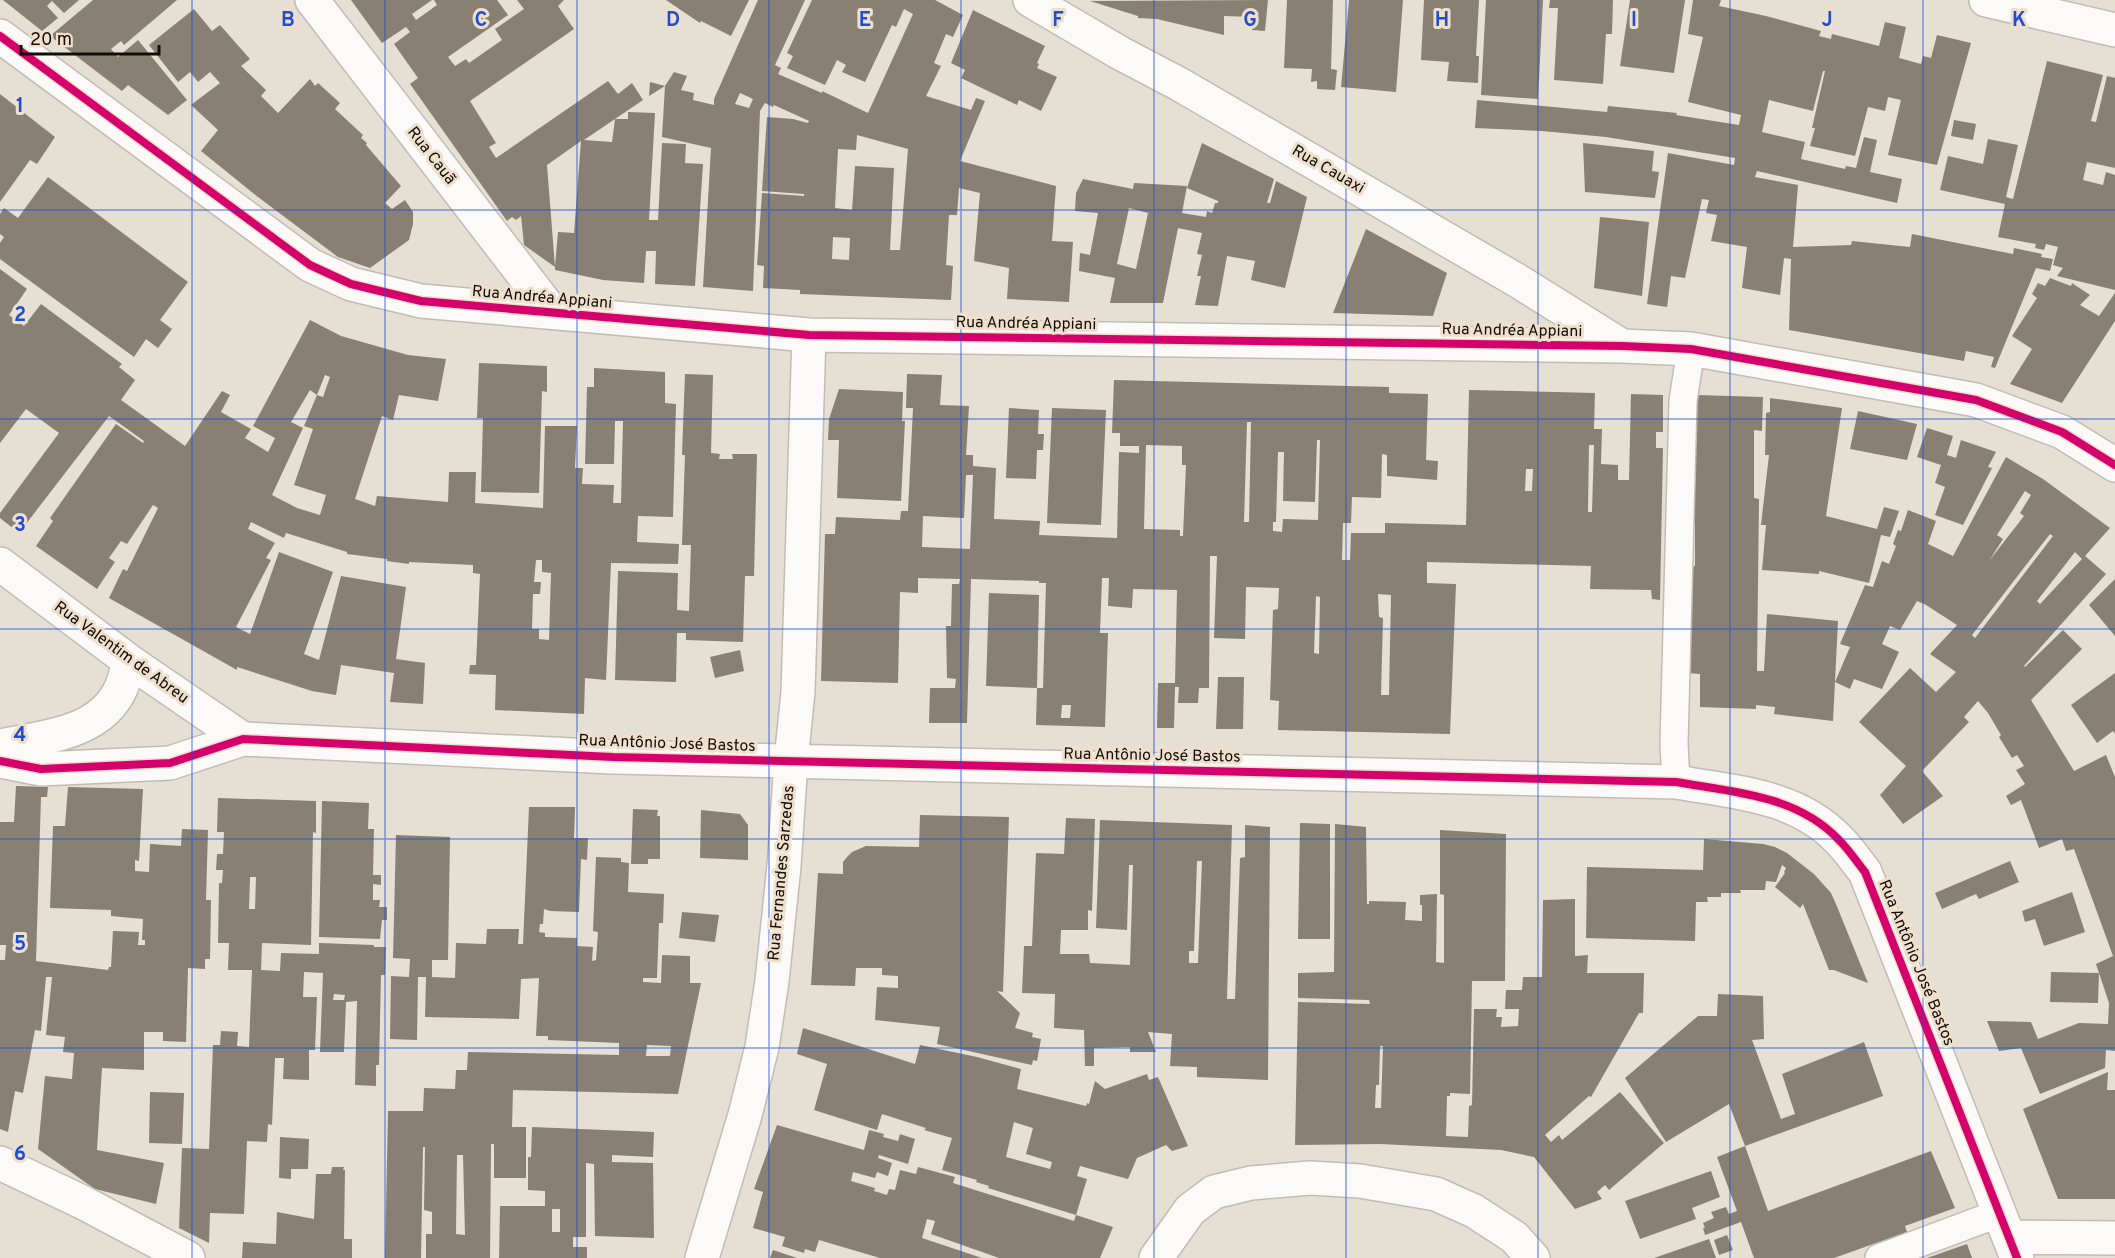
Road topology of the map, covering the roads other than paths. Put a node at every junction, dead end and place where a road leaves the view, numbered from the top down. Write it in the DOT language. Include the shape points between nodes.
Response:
graph roads {
  1 [pos="312,0"];
  2 [pos="1030,0"];
  3 [pos="1986,0"];
  4 [pos="2115,30"];
  5 [pos="0,36"];
  6 [pos="552,312"];
  7 [pos="809,334"];
  8 [pos="1622,346"];
  9 [pos="1691,349"];
  10 [pos="2115,465"];
  11 [pos="0,564"];
  12 [pos="129,661"];
  13 [pos="243,739"];
  14 [pos="0,746"];
  15 [pos="0,761"];
  16 [pos="791,761"];
  17 [pos="1676,782"];
  18 [pos="0,1163"];
  19 [pos="2009,1236"];
  20 [pos="2115,1238"];
  21 [pos="188,1258"];
  22 [pos="702,1258"];
  23 [pos="1156,1258"];
  24 [pos="1533,1258"];
  25 [pos="1879,1258"];
  1 -- 6 [label="street, Rua Cauã"];
  2 -- 8 [label="street, Rua Cauaxi" via="1518,281"];
  3 -- 4 [label="street"];
  5 -- 6 [label="street, Rua Andréa Appiani" via="310,265 351,284 421,301"];
  6 -- 7 [label="street, Rua Andréa Appiani"];
  7 -- 8 [label="street, Rua Andréa Appiani"];
  7 -- 16 [label="street, Rua Fernandes Sarzedas" via="798,692"];
  8 -- 9 [label="street, Rua Andréa Appiani"];
  9 -- 10 [label="street, Rua Andréa Appiani" via="1976,400 2062,432"];
  9 -- 17 [label="lane" via="1683,401"];
  11 -- 12 [label="street, Rua Valentim de Abreu"];
  12 -- 13 [label="street, Rua Valentim de Abreu"];
  12 -- 14 [label="street" via="121,689 103,713 72,731"];
  13 -- 15 [label="street, Rua Antônio José Bastos" via="170,763 41,769"];
  13 -- 16 [label="street, Rua Antônio José Bastos" via="613,757"];
  16 -- 17 [label="street, Rua Antônio José Bastos"];
  16 -- 22 [label="street, Rua Fernandes Sarzedas" via="784,866 762,1047"];
  17 -- 19 [label="street, Rua Antônio José Bastos" via="1766,797 1802,811 1839,839 1865,872"];
  18 -- 21 [label="street"];
  19 -- 20 [label="street"];
  19 -- 25 [label="lane"];
  23 -- 24 [label="street" via="1190,1210 1214,1192 1251,1183 1310,1178 1360,1181 1436,1194 1474,1211 1514,1237"];
}
